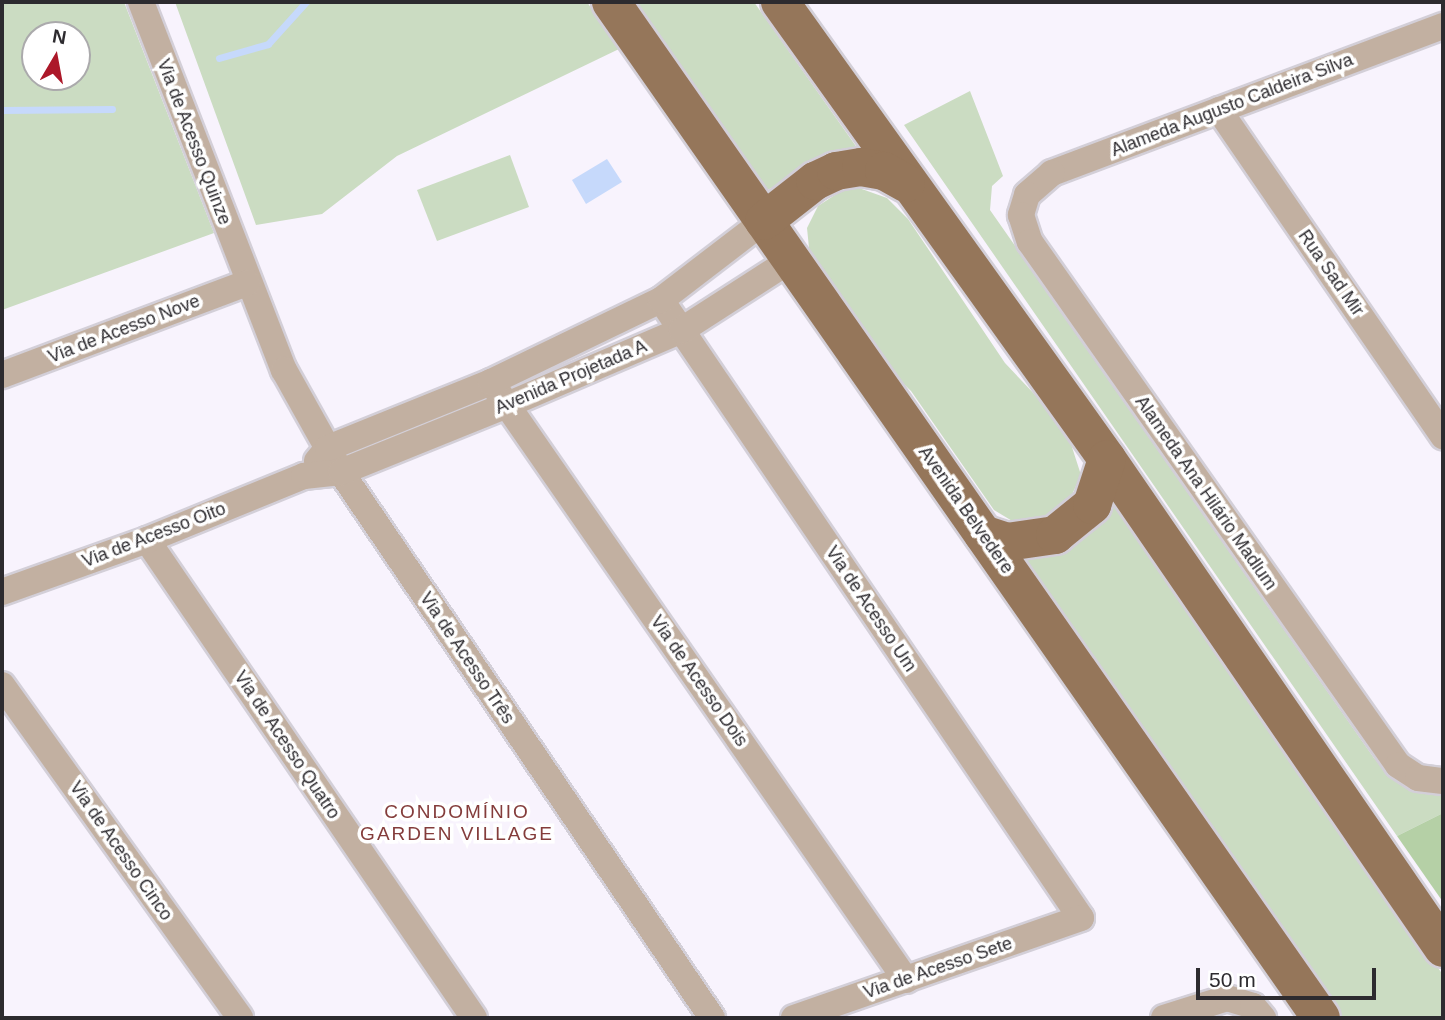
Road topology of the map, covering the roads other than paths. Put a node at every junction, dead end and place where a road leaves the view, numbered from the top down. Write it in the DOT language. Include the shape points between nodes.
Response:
graph roads {
  1 [pos="141,2"];
  2 [pos="611,2"];
  3 [pos="780,2"];
  4 [pos="1439,34"];
  5 [pos="1219,110"];
  6 [pos="906,183"];
  7 [pos="1027,195"];
  8 [pos="764,221"];
  9 [pos="719,254"];
  10 [pos="789,261"];
  11 [pos="247,283"];
  12 [pos="744,289"];
  13 [pos="661,300"];
  14 [pos="682,330"];
  15 [pos="2,375"];
  16 [pos="491,383"];
  17 [pos="507,405"];
  18 [pos="1443,436"];
  19 [pos="328,448"];
  20 [pos="1107,458"];
  21 [pos="341,472"];
  22 [pos="304,476"];
  23 [pos="983,534"];
  24 [pos="147,540"];
  25 [pos="2,592"];
  26 [pos="2,685"];
  27 [pos="1431,779"];
  28 [pos="1081,918"];
  29 [pos="1443,948"];
  30 [pos="906,979"];
  31 [pos="240,1018"];
  32 [pos="474,1018"];
  33 [pos="712,1018"];
  34 [pos="794,1018"];
  35 [pos="1164,1018"];
  36 [pos="1263,1018"];
  37 [pos="1321,1018"];
  1 -- 11 [label="street, Via de Acesso Quinze"];
  2 -- 8 [label="main road, Avenida Belvedere"];
  3 -- 6 [label="main road"];
  4 -- 5 [label="street, Alameda Augusto Caldeira Silva"];
  5 -- 7 [label="street, Alameda Augusto Caldeira Silva" via="1052,173"];
  5 -- 18 [label="street, Rua Sad Mir"];
  6 -- 8 [label="main road" via="861,167 836,171 815,181"];
  6 -- 20 [label="main road"];
  7 -- 27 [label="street, Alameda Ana Hilário Madlum" via="1021,215 1030,242 1398,765"];
  8 -- 9 [label="street, Avenida Projetada A"];
  8 -- 10 [label="main road, Avenida Belvedere"];
  9 -- 12 [label="street"];
  9 -- 13 [label="street, Avenida Projetada A"];
  10 -- 12 [label="street, Avenida Projetada A"];
  10 -- 23 [label="main road, Avenida Belvedere"];
  11 -- 15 [label="street, Via de Acesso Nove"];
  11 -- 19 [label="street, Via de Acesso Três" via="284,370"];
  12 -- 14 [label="street, Avenida Projetada A"];
  13 -- 14 [label="street, Via de Acesso Um"];
  13 -- 16 [label="street, Avenida Projetada A"];
  14 -- 17 [label="street, Avenida Projetada A"];
  14 -- 28 [label="street, Via de Acesso Um"];
  16 -- 17 [label="street, Via de Acesso Dois"];
  16 -- 19 [label="street, Avenida Projetada A"];
  17 -- 21 [label="street, Avenida Projetada A"];
  17 -- 30 [label="street, Via de Acesso Dois"];
  19 -- 21 [label="street, Via de Acesso Três"];
  19 -- 22 [label="street, Via de Acesso Oito"];
  20 -- 23 [label="main road" via="1092,505 1055,536 1007,542"];
  20 -- 29 [label="main road"];
  21 -- 22 [label="street, Via de Acesso Oito"];
  21 -- 33 [label="street, Via de Acesso Três"];
  22 -- 24 [label="street, Via de Acesso Oito"];
  23 -- 37 [label="main road, Avenida Belvedere"];
  24 -- 25 [label="street, Via de Acesso Oito"];
  24 -- 32 [label="street, Via de Acesso Quatro"];
  26 -- 31 [label="street, Via de Acesso Cinco"];
  28 -- 30 [label="street, Via de Acesso Sete"];
  30 -- 34 [label="street, Via de Acesso Sete"];
  35 -- 36 [label="street" via="1227,998 1241,999"];
}
